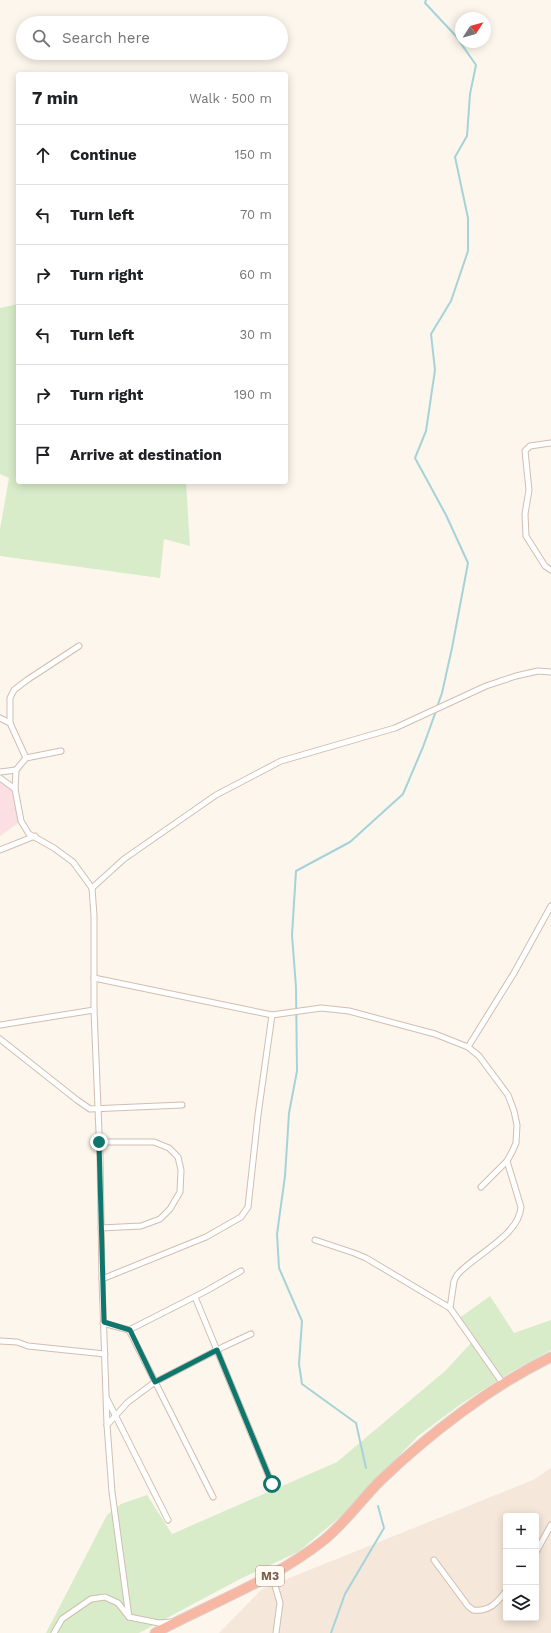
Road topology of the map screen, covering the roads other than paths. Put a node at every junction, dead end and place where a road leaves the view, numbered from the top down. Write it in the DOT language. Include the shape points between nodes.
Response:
graph roads {
  1 [pos="551,443"];
  2 [pos="551,570"];
  3 [pos="79,646"];
  4 [pos="551,672"];
  5 [pos="0,718"];
  6 [pos="10,723"];
  7 [pos="61,751"];
  8 [pos="26,758"];
  9 [pos="16,770"];
  10 [pos="0,772"];
  11 [pos="0,778"];
  12 [pos="15,788"];
  13 [pos="35,836"];
  14 [pos="0,850"];
  15 [pos="92,888"];
  16 [pos="551,906"];
  17 [pos="94,978"];
  18 [pos="94,1010"];
  19 [pos="272,1015"];
  20 [pos="0,1025"];
  21 [pos="0,1039"];
  22 [pos="468,1047"];
  23 [pos="182,1105"];
  24 [pos="98,1109"];
  25 [pos="99,1142"];
  26 [pos="507,1161"];
  27 [pos="481,1187"];
  28 [pos="101,1228"];
  29 [pos="315,1240"];
  30 [pos="241,1271"];
  31 [pos="102,1279"];
  32 [pos="195,1297"];
  33 [pos="450,1308"];
  34 [pos="104,1322"];
  35 [pos="130,1330"];
  36 [pos="251,1334"];
  37 [pos="0,1341"];
  38 [pos="217,1350"];
  39 [pos="105,1354"];
  40 [pos="551,1357"];
  41 [pos="155,1382"];
  42 [pos="504,1384"];
  43 [pos="107,1398"];
  44 [pos="115,1415"];
  45 [pos="107,1425"];
  46 [pos="272,1484"];
  47 [pos="213,1497"];
  48 [pos="168,1520"];
  49 [pos="551,1525"];
  50 [pos="538,1549"];
  51 [pos="434,1560"];
  52 [pos="272,1575"];
  53 [pos="503,1595"];
  54 [pos="129,1617"];
  55 [pos="177,1621"];
  56 [pos="54,1633"];
  57 [pos="155,1633"];
  58 [pos="276,1633"];
  1 -- 2 [label="street" via="530,446 525,451 529,490 524,520 528,540 545,566"];
  3 -- 6 [label="street" via="14,690 10,698"];
  4 -- 15 [label="street" via="538,671 510,678 486,686 395,728 281,761 216,795 124,859"];
  5 -- 6 [label="street"];
  6 -- 8 [label="street"];
  7 -- 8 [label="street"];
  8 -- 9 [label="street"];
  9 -- 10 [label="street"];
  9 -- 12 [label="street"];
  11 -- 12 [label="street"];
  12 -- 13 [label="street" via="21,821 29,834"];
  13 -- 14 [label="street"];
  13 -- 15 [label="street" via="74,862"];
  15 -- 17 [label="street"];
  16 -- 22 [label="street" via="514,973"];
  17 -- 18 [label="street"];
  17 -- 19 [label="street"];
  18 -- 20 [label="street"];
  18 -- 24 [label="street"];
  19 -- 22 [label="street" via="321,1008 349,1011 435,1034"];
  19 -- 31 [label="street" via="248,1207 241,1217 206,1237"];
  21 -- 24 [label="street" via="85,1106"];
  22 -- 26 [label="street" via="479,1056 508,1095 514,1111 516,1143"];
  23 -- 24 [label="street"];
  24 -- 25 [label="street"];
  25 -- 28 [label="street"];
  25 -- 28 [label="street" via="154,1142 169,1148 178,1157 181,1170 180,1192 170,1209 160,1218 141,1226"];
  26 -- 27 [label="street"];
  26 -- 33 [label="street" via="521,1207 520,1213 510,1230 457,1276"];
  28 -- 31 [label="street"];
  29 -- 33 [label="street" via="366,1258"];
  30 -- 32 [label="street"];
  31 -- 34 [label="street"];
  32 -- 35 [label="street"];
  32 -- 38 [label="street"];
  33 -- 42 [label="street"];
  34 -- 35 [label="street"];
  34 -- 39 [label="street"];
  35 -- 41 [label="street"];
  36 -- 38 [label="street"];
  37 -- 39 [label="street"];
  38 -- 41 [label="street"];
  38 -- 46 [label="street"];
  39 -- 43 [label="street"];
  40 -- 42 [label="highway, M3"];
  41 -- 44 [label="street"];
  41 -- 47 [label="street"];
  42 -- 52 [label="highway, M3" via="457,1416 411,1453 325,1539"];
  43 -- 44 [label="street"];
  43 -- 45 [label="street"];
  44 -- 45 [label="street"];
  44 -- 48 [label="street"];
  45 -- 54 [label="street" via="112,1492"];
  49 -- 50 [label="street"];
  51 -- 53 [label="street" via="468,1606 474,1610 488,1609"];
  52 -- 55 [label="highway, M3"];
  52 -- 58 [label="street" via="280,1603"];
  54 -- 55 [label="street" via="159,1623"];
  54 -- 56 [label="street" via="118,1603 105,1597 91,1599 62,1619"];
  55 -- 57 [label="highway, M3"];
}
